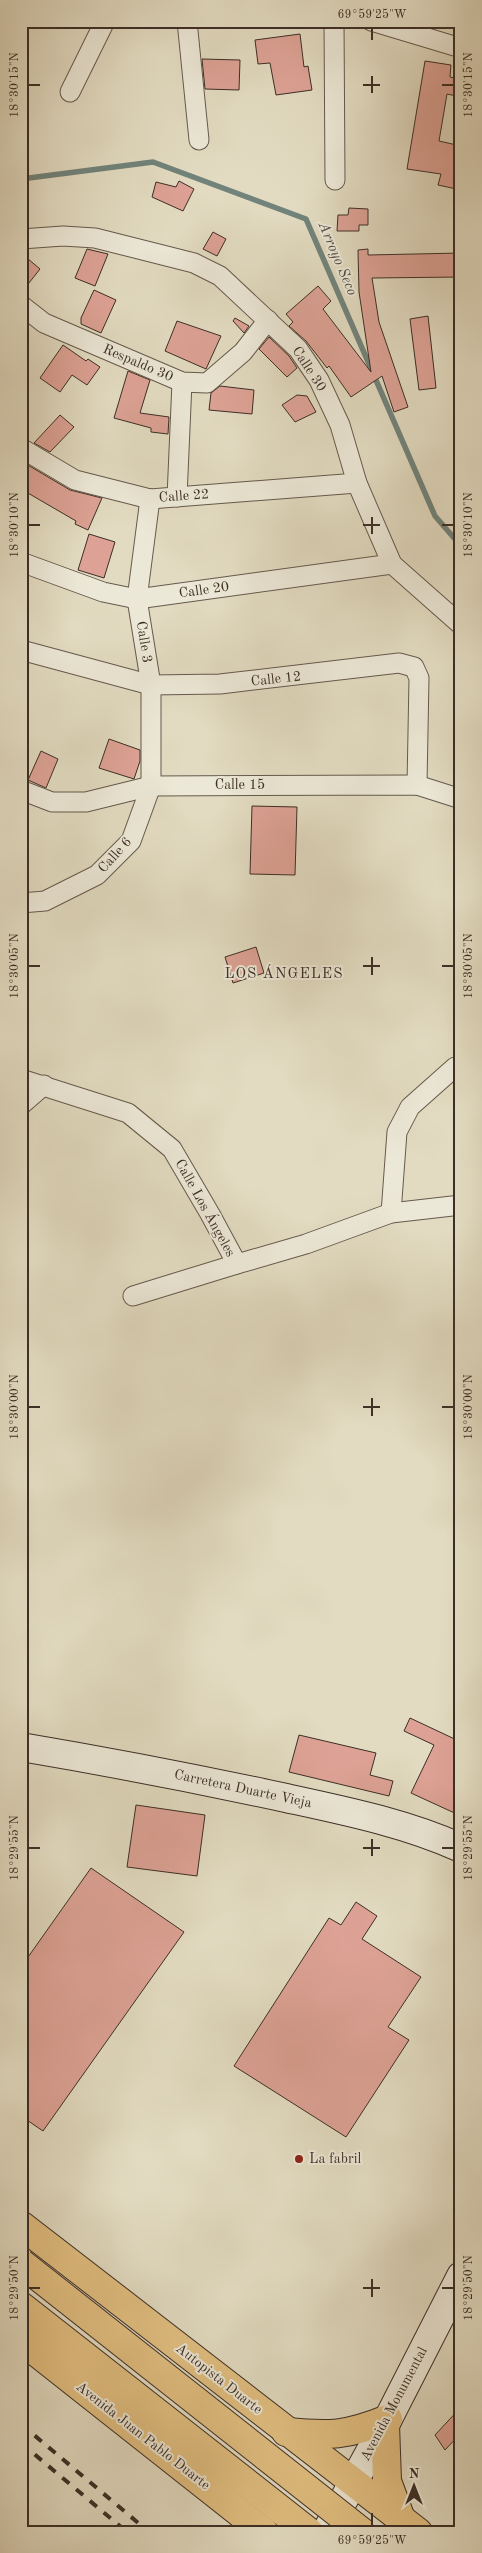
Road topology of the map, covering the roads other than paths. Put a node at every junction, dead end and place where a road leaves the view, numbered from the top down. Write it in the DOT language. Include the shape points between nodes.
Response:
graph roads {
  1 [pos="105,21"];
  2 [pos="187,21"];
  3 [pos="334,21"];
  4 [pos="371,21"];
  5 [pos="461,48"];
  6 [pos="70,92"];
  7 [pos="199,140"];
  8 [pos="335,180"];
  9 [pos="21,239"];
  10 [pos="21,305"];
  11 [pos="268,320"];
  12 [pos="182,382"];
  13 [pos="21,448"];
  14 [pos="357,483"];
  15 [pos="178,497"];
  16 [pos="150,498"];
  17 [pos="21,562"];
  18 [pos="392,564"];
  19 [pos="138,599"];
  20 [pos="461,625"];
  21 [pos="21,650"];
  22 [pos="150,685"];
  23 [pos="417,785"];
  24 [pos="150,786"];
  25 [pos="21,790"];
  26 [pos="461,799"];
  27 [pos="21,903"];
  28 [pos="461,1066"];
  29 [pos="21,1079"];
  30 [pos="44,1085"];
  31 [pos="21,1106"];
  32 [pos="461,1205"];
  33 [pos="391,1213"];
  34 [pos="236,1264"];
  35 [pos="133,1296"];
  36 [pos="21,1747"];
  37 [pos="461,1848"];
  38 [pos="21,2225"];
  39 [pos="21,2263"];
  40 [pos="461,2276"];
  41 [pos="21,2306"];
  42 [pos="21,2340"];
  43 [pos="386,2422"];
  44 [pos="286,2432"];
  45 [pos="353,2483"];
  46 [pos="409,2525"];
  47 [pos="264,2532"];
  48 [pos="309,2532"];
  49 [pos="326,2532"];
  50 [pos="362,2532"];
  1 -- 6 [label="street"];
  2 -- 7 [label="street"];
  3 -- 8 [label="street"];
  4 -- 5 [label="street"];
  9 -- 11 [label="street, Calle 30" via="95,238 194,263 220,276"];
  10 -- 12 [label="street, Respaldo 30" via="44,323"];
  11 -- 12 [label="street, Respaldo 30" via="243,352 206,383"];
  11 -- 14 [label="street, Calle 30" via="298,349 318,380 340,425"];
  12 -- 15 [label="street"];
  13 -- 16 [label="street, Calle 22" via="75,480"];
  14 -- 15 [label="street, Calle 22"];
  14 -- 18 [label="street, Calle 30"];
  15 -- 16 [label="street, Calle 22"];
  16 -- 19 [label="street, Calle 3"];
  17 -- 19 [label="street, Calle 20" via="103,592"];
  18 -- 19 [label="street, Calle 20"];
  18 -- 20 [label="street, Calle 30"];
  19 -- 22 [label="street, Calle 3"];
  21 -- 22 [label="street, Calle 12"];
  22 -- 23 [label="street, Calle 12" via="220,684 399,663 414,667 419,678"];
  22 -- 24 [label="street, Calle 3"];
  23 -- 24 [label="street, Calle 15"];
  23 -- 26 [label="street, Calle 15"];
  24 -- 25 [label="street, Calle 15" via="86,802 52,802"];
  24 -- 27 [label="street, Calle 6" via="131,841 97,875 45,901"];
  28 -- 33 [label="street" via="455,1067 410,1107 397,1132"];
  29 -- 30 [label="street, Calle Los Ángeles"];
  30 -- 31 [label="street"];
  30 -- 34 [label="street, Calle Los Ángeles" via="128,1113 172,1149"];
  32 -- 33 [label="street, Calle Los Ángeles"];
  33 -- 34 [label="street, Calle Los Ángeles" via="306,1244"];
  34 -- 35 [label="street"];
  36 -- 37 [label="main road, Carretera Duarte Vieja" via="187,1776 370,1817 406,1826"];
  38 -- 44 [label="main road, Autopista Duarte"];
  39 -- 50 [label="main road, bridge"];
  40 -- 43 [label="main road, Avenida Monumental"];
  41 -- 48 [label="main road"];
  42 -- 47 [label="main road, Avenida Juan Pablo Duarte"];
  43 -- 44 [label="main road" via="356,2432 324,2435"];
  43 -- 45 [label="main road, Avenida Monumental"];
  43 -- 46 [label="main road" via="387,2481"];
  44 -- 45 [label="main road, Autopista Duarte"];
  45 -- 46 [label="main road, Autopista Duarte"];
  45 -- 49 [label="main road, Avenida Monumental"];
}
